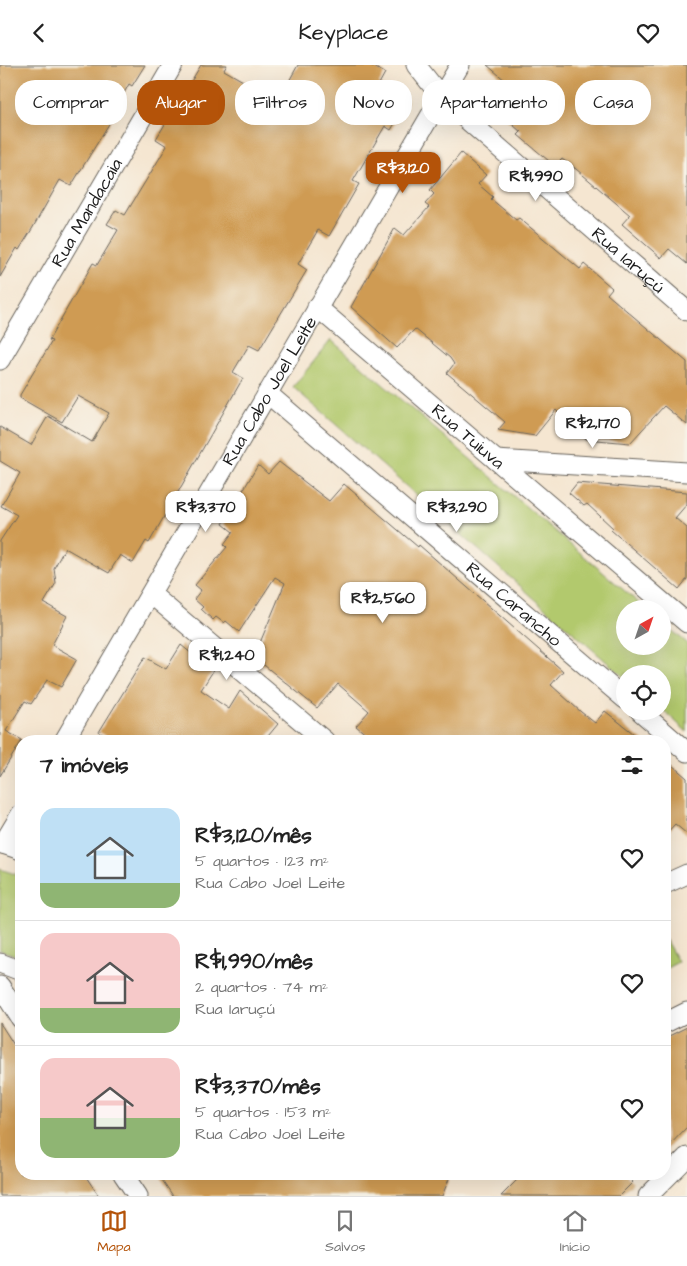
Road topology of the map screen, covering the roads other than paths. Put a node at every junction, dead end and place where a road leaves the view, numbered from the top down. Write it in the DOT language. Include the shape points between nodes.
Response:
graph roads {
  1 [pos="173,65"];
  2 [pos="416,65"];
  3 [pos="460,65"];
  4 [pos="428,80"];
  5 [pos="452,80"];
  6 [pos="426,125"];
  7 [pos="473,125"];
  8 [pos="317,307"];
  9 [pos="687,311"];
  10 [pos="0,360"];
  11 [pos="267,393"];
  12 [pos="496,460"];
  13 [pos="687,472"];
  14 [pos="151,594"];
  15 [pos="687,623"];
  16 [pos="616,691"];
  17 [pos="650,720"];
  18 [pos="68,735"];
  19 [pos="318,735"];
  20 [pos="668,735"];
  21 [pos="671,738"];
  22 [pos="687,752"];
  23 [pos="15,823"];
  24 [pos="2,844"];
  25 [pos="15,848"];
  26 [pos="687,874"];
  27 [pos="671,881"];
  28 [pos="0,963"];
  29 [pos="15,969"];
  30 [pos="0,987"];
  31 [pos="15,1010"];
  32 [pos="687,1012"];
  33 [pos="671,1020"];
  34 [pos="687,1157"];
  35 [pos="671,1173"];
  36 [pos="127,1180"];
  37 [pos="664,1180"];
  38 [pos="138,1196"];
  39 [pos="648,1196"];
  1 -- 10 [label="street, Rua Mandacaia"];
  2 -- 4 [label="street, Rua Iaruçú"];
  3 -- 5 [label="street, Rua Cabo Joel Leite"];
  6 -- 8 [label="street, Rua Cabo Joel Leite"];
  7 -- 9 [label="street, Rua Iaruçú"];
  8 -- 11 [label="street, Rua Cabo Joel Leite"];
  8 -- 12 [label="street, Rua Tuiuva"];
  11 -- 14 [label="street, Rua Cabo Joel Leite"];
  11 -- 16 [label="street, Rua Carancho"];
  12 -- 13 [label="street"];
  12 -- 15 [label="street, Rua Tuiuva"];
  14 -- 18 [label="street, Rua Cabo Joel Leite"];
  14 -- 19 [label="street"];
  17 -- 20 [label="street"];
  21 -- 22 [label="street"];
  23 -- 24 [label="street"];
  24 -- 25 [label="street"];
  26 -- 27 [label="street"];
  28 -- 29 [label="street"];
  30 -- 31 [label="street"];
  32 -- 33 [label="street"];
  34 -- 35 [label="street"];
  36 -- 38 [label="street"];
  37 -- 39 [label="street"];
}
